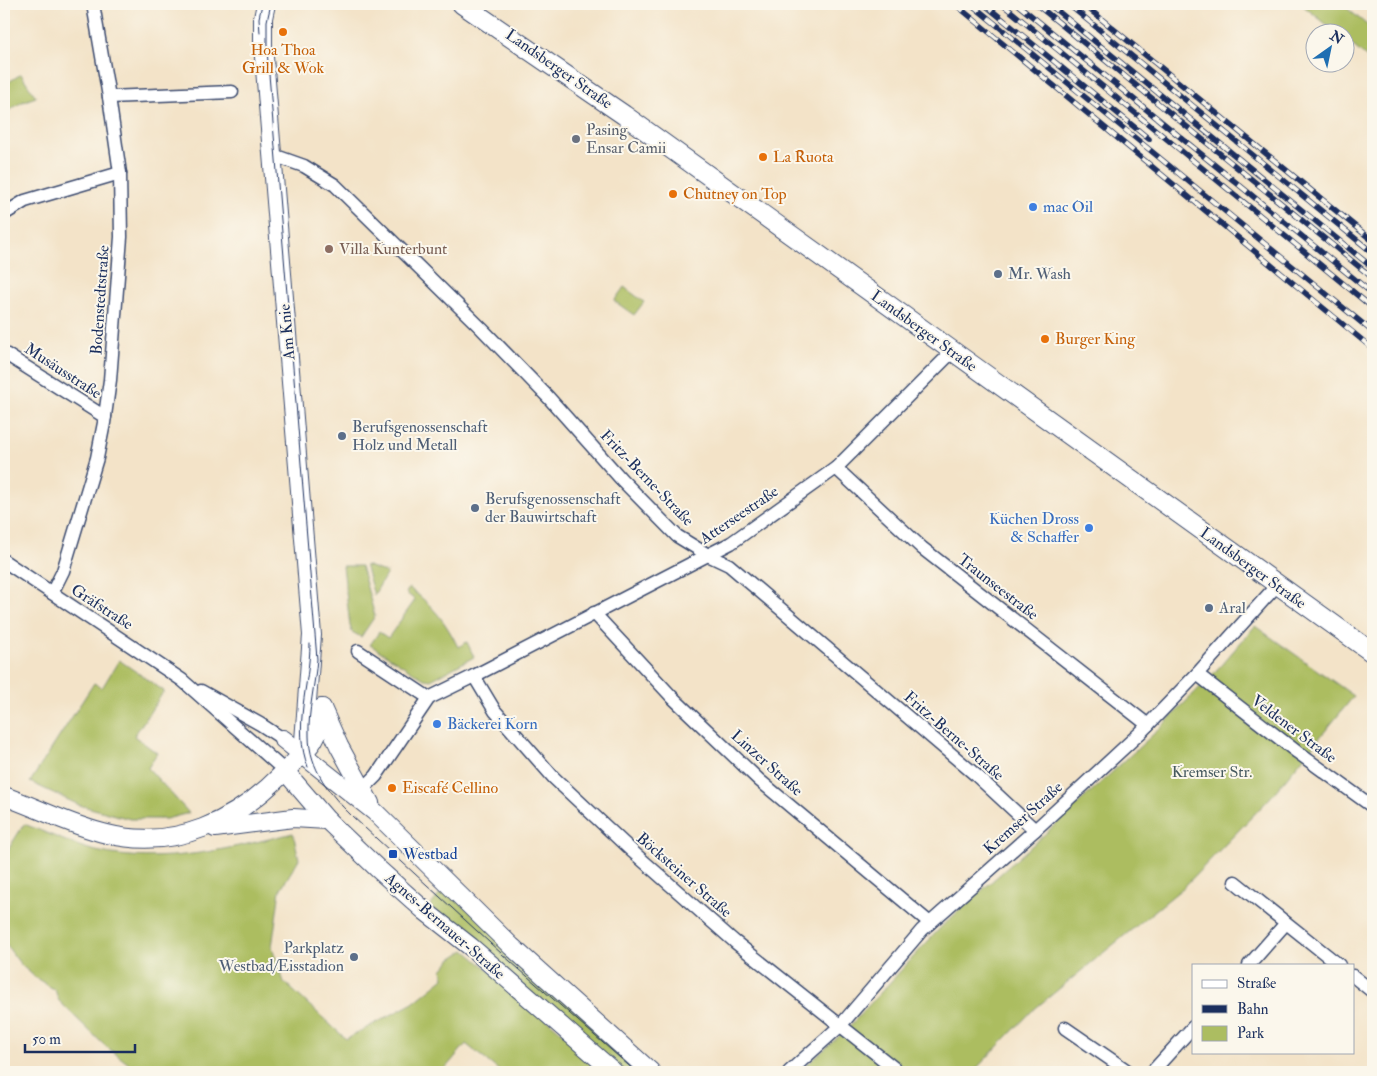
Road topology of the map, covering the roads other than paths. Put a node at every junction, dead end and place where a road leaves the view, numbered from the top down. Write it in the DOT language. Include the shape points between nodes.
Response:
graph roads {
  1 [pos="93,4"];
  2 [pos="266,4"];
  3 [pos="468,6"];
  4 [pos="232,92"];
  5 [pos="109,96"];
  6 [pos="273,155"];
  7 [pos="120,173"];
  8 [pos="4,214"];
  9 [pos="952,352"];
  10 [pos="4,353"];
  11 [pos="105,417"];
  12 [pos="836,468"];
  13 [pos="708,556"];
  14 [pos="4,561"];
  15 [pos="1277,584"];
  16 [pos="52,593"];
  17 [pos="594,613"];
  18 [pos="358,651"];
  19 [pos="1373,654"];
  20 [pos="310,660"];
  21 [pos="1197,674"];
  22 [pos="474,676"];
  23 [pos="182,680"];
  24 [pos="429,698"];
  25 [pos="322,708"];
  26 [pos="1148,725"];
  27 [pos="283,739"];
  28 [pos="339,746"];
  29 [pos="309,758"];
  30 [pos="285,772"];
  31 [pos="361,787"];
  32 [pos="4,796"];
  33 [pos="1373,807"];
  34 [pos="375,812"];
  35 [pos="327,820"];
  36 [pos="203,829"];
  37 [pos="1034,830"];
  38 [pos="1235,882"];
  39 [pos="930,922"];
  40 [pos="1286,923"];
  41 [pos="1250,964"];
  42 [pos="1338,964"];
  43 [pos="1354,977"];
  44 [pos="1373,992"];
  45 [pos="840,1026"];
  46 [pos="1065,1028"];
  47 [pos="1192,1028"];
  48 [pos="614,1072"];
  49 [pos="651,1072"];
  50 [pos="789,1072"];
  51 [pos="899,1072"];
  52 [pos="1129,1072"];
  53 [pos="1152,1072"];
  1 -- 5 [label="street, Bodenstedtstraße"];
  2 -- 6 [label="main road, Am Knie" via="263,45"];
  3 -- 9 [label="main road, Landsberger Straße"];
  4 -- 5 [label="street"];
  5 -- 7 [label="street, Bodenstedtstraße"];
  6 -- 13 [label="street, Fritz-Berne-Straße" via="304,166 335,185 482,329 677,536"];
  6 -- 20 [label="main road, Am Knie" via="312,635"];
  7 -- 8 [label="street" via="25,201"];
  7 -- 11 [label="street, Bodenstedtstraße" via="121,236"];
  9 -- 12 [label="street, Atterseestraße"];
  9 -- 15 [label="main road, Landsberger Straße"];
  10 -- 11 [label="street, Musäusstraße"];
  11 -- 16 [label="street, Bodenstedtstraße" via="97,458 63,571"];
  12 -- 13 [label="street, Atterseestraße"];
  12 -- 26 [label="street, Traunseestraße" via="922,548"];
  13 -- 17 [label="street, Atterseestraße"];
  13 -- 37 [label="street, Fritz-Berne-Straße" via="729,565 977,776"];
  14 -- 16 [label="street, Gräfstraße"];
  15 -- 19 [label="main road, Landsberger Straße"];
  15 -- 21 [label="street, Kremser Straße"];
  16 -- 23 [label="street, Gräfstraße"];
  17 -- 22 [label="street, Atterseestraße"];
  17 -- 39 [label="street, Linzer Straße" via="672,697 759,780"];
  18 -- 24 [label="street"];
  20 -- 25 [label="main road, Am Knie"];
  20 -- 29 [label="main road, Am Knie"];
  21 -- 26 [label="street, Kremser Straße"];
  21 -- 33 [label="street, Veldener Straße" via="1296,752"];
  22 -- 24 [label="street, Atterseestraße"];
  22 -- 45 [label="street, Böcksteiner Straße" via="495,711 558,782 728,935"];
  23 -- 27 [label="street, Gräfstraße"];
  23 -- 30 [label="street, Gräfstraße"];
  24 -- 31 [label="street, Atterseestraße" via="376,776"];
  25 -- 28 [label="main road, Am Knie"];
  25 -- 29 [label="main road" via="319,730"];
  26 -- 37 [label="street, Kremser Straße"];
  27 -- 29 [label="main road, Agnes-Bernauer-Straße"];
  27 -- 30 [label="main road"];
  28 -- 31 [label="main road, Agnes-Bernauer-Straße"];
  29 -- 30 [label="main road"];
  29 -- 34 [label="main road, Agnes-Bernauer-Straße"];
  30 -- 35 [label="main road, Agnes-Bernauer-Straße"];
  30 -- 36 [label="main road" via="240,810"];
  31 -- 34 [label="main road, Agnes-Bernauer-Straße"];
  32 -- 36 [label="main road" via="115,836 154,839"];
  34 -- 49 [label="main road, Agnes-Bernauer-Straße" via="511,946"];
  35 -- 36 [label="main road" via="293,818"];
  35 -- 48 [label="main road, Agnes-Bernauer-Straße" via="425,911"];
  37 -- 39 [label="street, Kremser Straße"];
  38 -- 40 [label="street"];
  39 -- 45 [label="street, Kremser Straße"];
  40 -- 41 [label="street"];
  40 -- 42 [label="street"];
  43 -- 44 [label="street"];
  45 -- 50 [label="street, Kremser Straße"];
  45 -- 51 [label="street, Böcksteiner Straße"];
  46 -- 52 [label="street"];
  47 -- 53 [label="street"];
}
